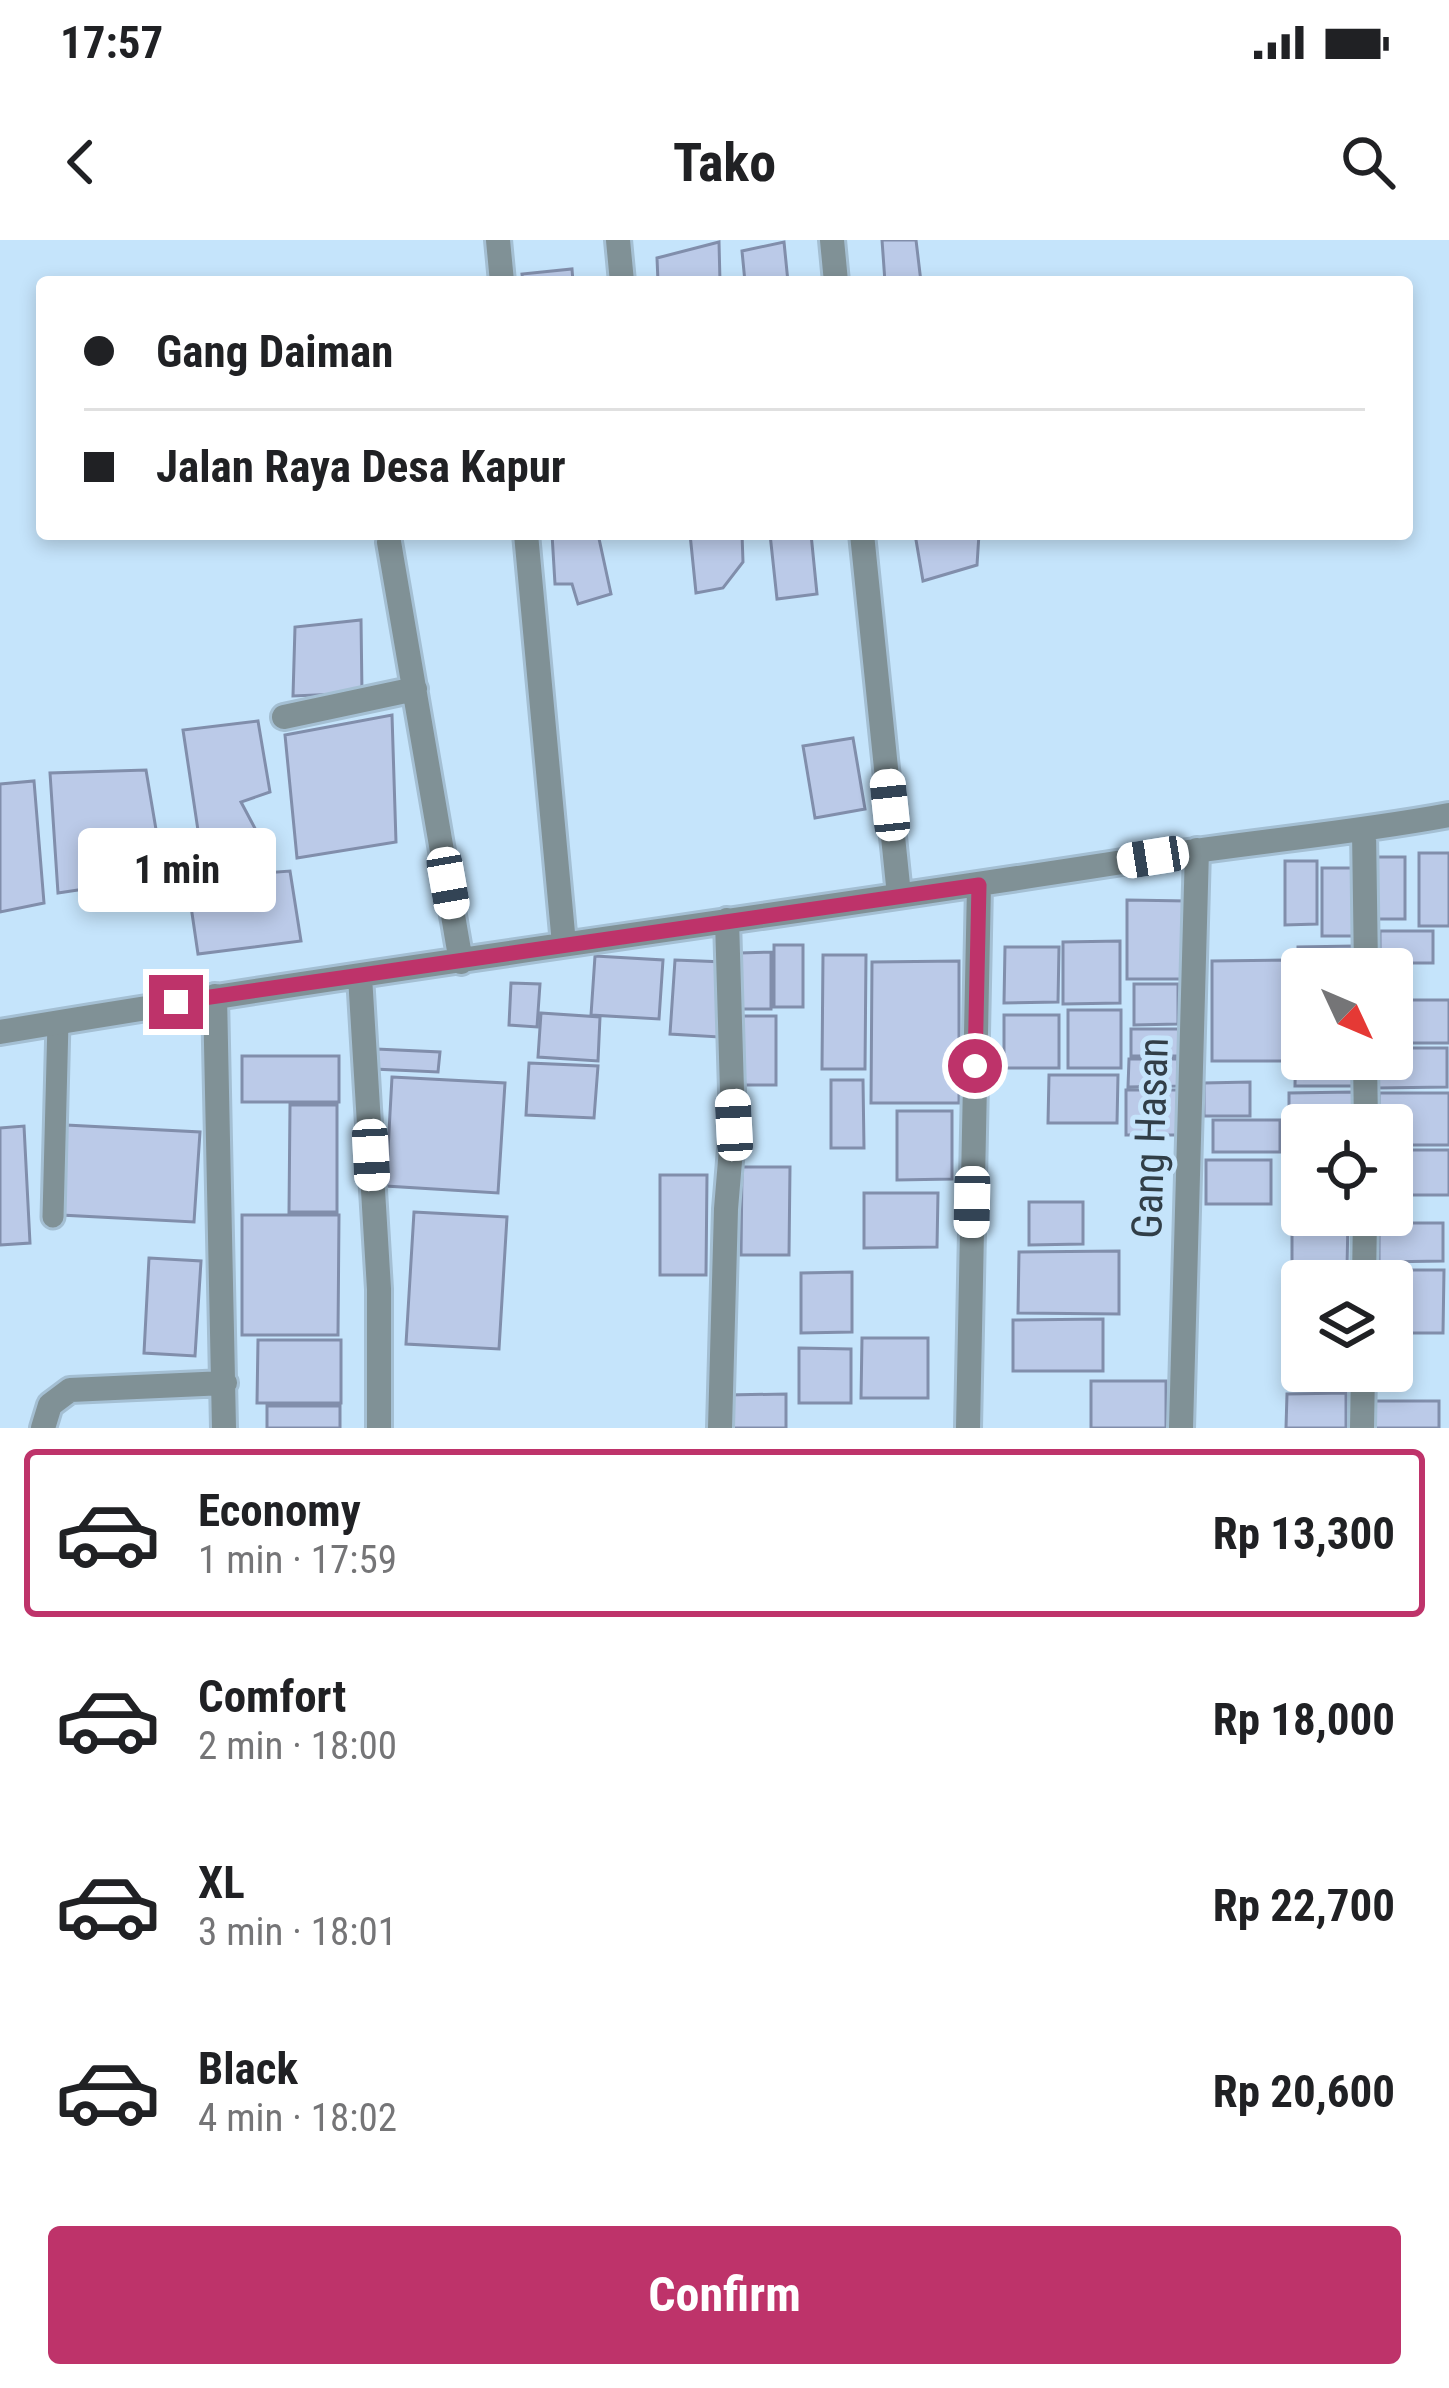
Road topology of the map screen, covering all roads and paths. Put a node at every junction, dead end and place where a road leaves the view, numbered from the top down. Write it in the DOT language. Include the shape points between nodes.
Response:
graph roads {
  1 [pos="499,240"];
  2 [pos="618,240"];
  3 [pos="832,240"];
  4 [pos="502,276"];
  5 [pos="621,276"];
  6 [pos="835,276"];
  7 [pos="527,540"];
  8 [pos="863,540"];
  9 [pos="389,542"];
  10 [pos="415,688"];
  11 [pos="284,717"];
  12 [pos="1449,814"];
  13 [pos="1364,831"];
  14 [pos="1197,850"];
  15 [pos="979,885"];
  16 [pos="898,896"];
  17 [pos="728,920"];
  18 [pos="564,944"];
  19 [pos="1366,948"];
  20 [pos="461,962"];
  21 [pos="360,976"];
  22 [pos="215,996"];
  23 [pos="58,1022"];
  24 [pos="0,1032"];
  25 [pos="52,1216"];
  26 [pos="225,1383"];
  27 [pos="1363,1392"];
  28 [pos="43,1428"];
  29 [pos="224,1428"];
  30 [pos="379,1428"];
  31 [pos="720,1428"];
  32 [pos="968,1428"];
  33 [pos="1180,1428"];
  34 [pos="1362,1428"];
  1 -- 4 [label="street"];
  2 -- 5 [label="street"];
  3 -- 6 [label="street"];
  7 -- 18 [label="street"];
  8 -- 16 [label="street"];
  9 -- 10 [label="street"];
  10 -- 11 [label="street"];
  10 -- 20 [label="street"];
  12 -- 13 [label="street"];
  13 -- 14 [label="street"];
  13 -- 19 [label="street"];
  14 -- 15 [label="street"];
  14 -- 33 [label="street, Gang Hasan"];
  15 -- 16 [label="street"];
  15 -- 32 [label="street"];
  16 -- 17 [label="street"];
  17 -- 18 [label="street"];
  17 -- 31 [label="street" via="734,1125"];
  18 -- 20 [label="street"];
  20 -- 21 [label="street"];
  21 -- 22 [label="street"];
  21 -- 30 [label="street"];
  22 -- 23 [label="street"];
  22 -- 26 [label="street"];
  23 -- 24 [label="street"];
  23 -- 25 [label="lane"];
  26 -- 28 [label="street" via="70,1390 50,1405"];
  26 -- 29 [label="street"];
  27 -- 34 [label="street"];
}
